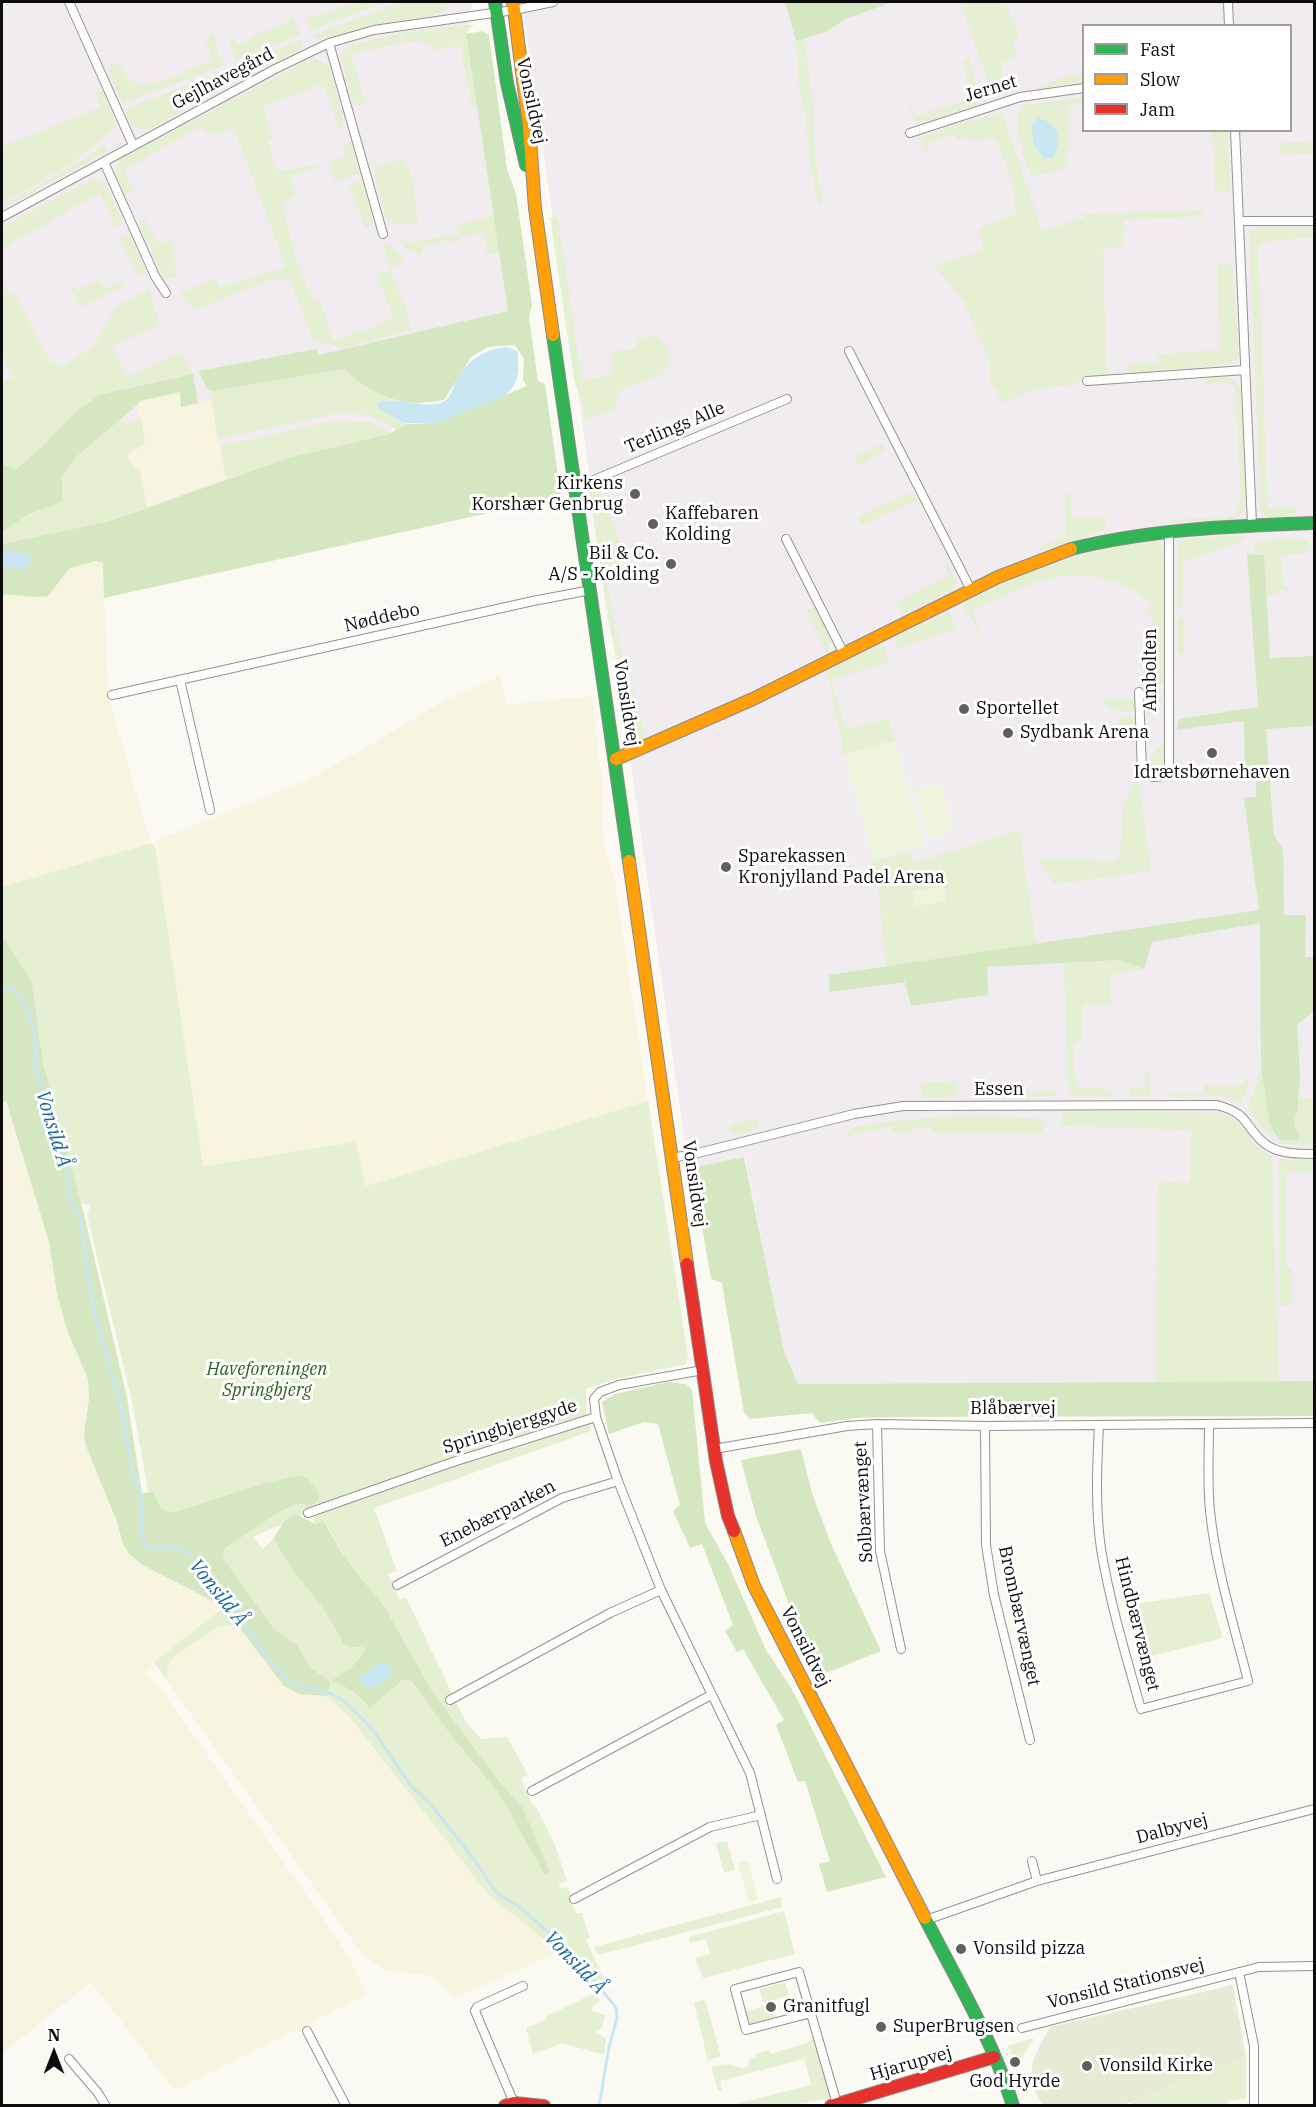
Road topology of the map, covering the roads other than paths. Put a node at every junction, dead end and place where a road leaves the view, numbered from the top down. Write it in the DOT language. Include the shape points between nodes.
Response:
graph roads {
  1 [pos="69,2"];
  2 [pos="553,2"];
  3 [pos="1228,2"];
  4 [pos="511,4"];
  5 [pos="496,7"];
  6 [pos="1229,24"];
  7 [pos="329,43"];
  8 [pos="1082,88"];
  9 [pos="529,126"];
  10 [pos="1235,132"];
  11 [pos="910,133"];
  12 [pos="133,146"];
  13 [pos="104,162"];
  14 [pos="535,208"];
  15 [pos="2,217"];
  16 [pos="1240,221"];
  17 [pos="1314,221"];
  18 [pos="383,234"];
  19 [pos="166,293"];
  20 [pos="849,351"];
  21 [pos="1245,370"];
  22 [pos="1087,381"];
  23 [pos="787,399"];
  24 [pos="577,487"];
  25 [pos="1314,523"];
  26 [pos="1252,525"];
  27 [pos="1169,531"];
  28 [pos="786,539"];
  29 [pos="591,590"];
  30 [pos="971,590"];
  31 [pos="844,654"];
  32 [pos="180,680"];
  33 [pos="1139,692"];
  34 [pos="112,696"];
  35 [pos="616,759"];
  36 [pos="210,810"];
  37 [pos="1314,1154"];
  38 [pos="672,1158"];
  39 [pos="703,1370"];
  40 [pos="596,1417"];
  41 [pos="1314,1423"];
  42 [pos="877,1424"];
  43 [pos="1209,1424"];
  44 [pos="1099,1425"];
  45 [pos="985,1426"];
  46 [pos="714,1449"];
  47 [pos="618,1481"];
  48 [pos="308,1513"];
  49 [pos="397,1585"];
  50 [pos="661,1590"];
  51 [pos="901,1649"];
  52 [pos="711,1695"];
  53 [pos="450,1700"];
  54 [pos="1030,1740"];
  55 [pos="532,1791"];
  56 [pos="1314,1809"];
  57 [pos="761,1815"];
  58 [pos="1032,1861"];
  59 [pos="777,1879"];
  60 [pos="1037,1881"];
  61 [pos="574,1899"];
  62 [pos="926,1920"];
  63 [pos="1314,1966"];
  64 [pos="1239,1972"];
  65 [pos="523,1986"];
  66 [pos="811,2013"];
  67 [pos="1022,2028"];
  68 [pos="307,2031"];
  69 [pos="994,2057"];
  70 [pos="69,2059"];
  71 [pos="510,2104"];
  72 [pos="834,2105"];
  73 [pos="106,2106"];
  74 [pos="346,2106"];
  75 [pos="544,2106"];
  76 [pos="1013,2106"];
  77 [pos="1254,2106"];
  1 -- 12 [label="street"];
  2 -- 4 [label="street, Gejlhavegård"];
  3 -- 6 [label="street"];
  4 -- 5 [label="street, Gejlhavegård"];
  4 -- 9 [label="main road, Vonsildvej"];
  5 -- 7 [label="street, Gejlhavegård" via="374,30"];
  5 -- 9 [label="main road" via="509,28 520,100"];
  5 -- 14 [label="main road, Vonsildvej" via="507,82"];
  7 -- 12 [label="street, Gejlhavegård"];
  7 -- 18 [label="street"];
  8 -- 11 [label="street, Jernet" via="1020,97"];
  9 -- 14 [label="main road, Vonsildvej"];
  10 -- 16 [label="street"];
  12 -- 13 [label="street, Gejlhavegård"];
  13 -- 15 [label="street, Gejlhavegård"];
  13 -- 19 [label="street"];
  14 -- 24 [label="main road, Vonsildvej"];
  16 -- 17 [label="street"];
  16 -- 21 [label="street"];
  20 -- 30 [label="street"];
  21 -- 22 [label="street"];
  21 -- 26 [label="street"];
  23 -- 24 [label="street, Terlings Alle"];
  24 -- 29 [label="main road, Vonsildvej"];
  25 -- 26 [label="main road"];
  26 -- 27 [label="main road"];
  27 -- 30 [label="main road" via="1066,551"];
  27 -- 33 [label="street, Ambolten" via="1169,768 1159,778 1142,771"];
  28 -- 31 [label="street"];
  29 -- 32 [label="street, Nøddebo"];
  29 -- 35 [label="main road, Vonsildvej"];
  30 -- 31 [label="main road"];
  31 -- 35 [label="main road"];
  32 -- 34 [label="street, Nøddebo"];
  32 -- 36 [label="street"];
  35 -- 38 [label="main road, Vonsildvej"];
  37 -- 38 [label="street, Essen" via="1276,1150 1264,1144 1246,1120 1217,1105 903,1106"];
  38 -- 39 [label="main road, Vonsildvej"];
  39 -- 40 [label="street, Springbjerggyde" via="600,1392 594,1400"];
  39 -- 46 [label="main road, Vonsildvej"];
  40 -- 47 [label="street"];
  40 -- 48 [label="street, Springbjerggyde"];
  41 -- 43 [label="street, Blåbærvej"];
  42 -- 45 [label="street, Blåbærvej"];
  42 -- 46 [label="street, Blåbærvej"];
  42 -- 51 [label="street, Solbærvænget" via="880,1551"];
  43 -- 44 [label="street, Blåbærvej"];
  43 -- 44 [label="street, Hindbærvænget" via="1208,1483 1216,1553 1248,1681 1141,1709 1101,1548 1097,1494"];
  44 -- 45 [label="street, Blåbærvej"];
  45 -- 54 [label="street, Brombærvænget" via="986,1545 994,1595"];
  46 -- 62 [label="main road, Vonsildvej" via="728,1516 754,1586"];
  47 -- 49 [label="street, Enebærparken" via="562,1498"];
  47 -- 50 [label="street"];
  50 -- 52 [label="street"];
  50 -- 53 [label="street"];
  52 -- 55 [label="street"];
  52 -- 57 [label="street" via="750,1772"];
  56 -- 60 [label="street, Dalbyvej"];
  57 -- 59 [label="street"];
  57 -- 61 [label="street" via="710,1827"];
  58 -- 60 [label="street"];
  60 -- 62 [label="street, Dalbyvej"];
  62 -- 69 [label="main road, Vonsildvej"];
  63 -- 64 [label="street, Vonsild Stationsvej" via="1259,1967"];
  64 -- 67 [label="street, Vonsild Stationsvej"];
  64 -- 77 [label="street" via="1254,2046"];
  65 -- 71 [label="street" via="475,2011"];
  66 -- 66 [label="street, Hjarupvej" via="799,1972 735,1989 746,2030"];
  66 -- 72 [label="street, Hjarupvej"];
  68 -- 74 [label="street"];
  69 -- 72 [label="main road, Hjarupvej"];
  69 -- 76 [label="main road, Vonsildvej"];
  70 -- 73 [label="street"];
  71 -- 75 [label="main road"];
}
